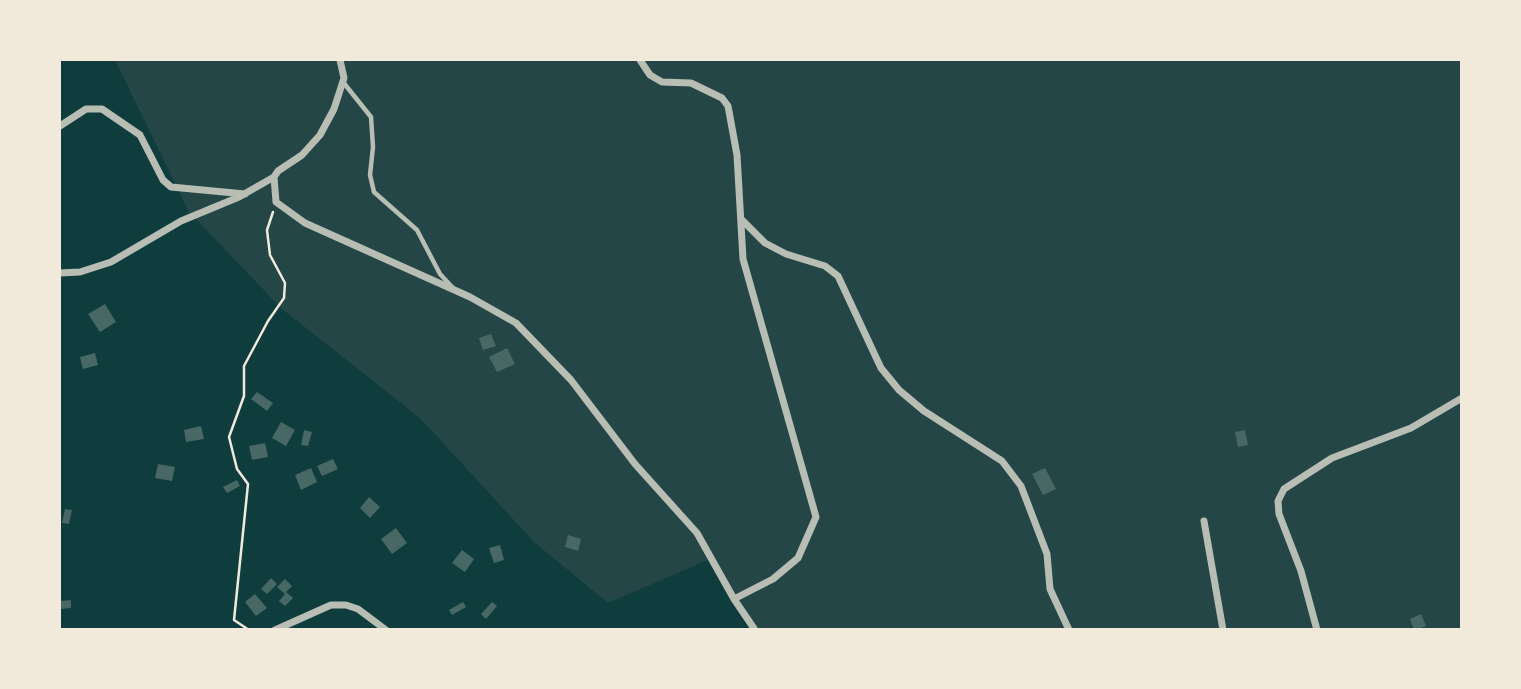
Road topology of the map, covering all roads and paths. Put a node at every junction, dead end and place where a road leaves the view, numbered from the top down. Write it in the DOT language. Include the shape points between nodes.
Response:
graph roads {
  1 [pos="340,60"];
  2 [pos="640,60"];
  3 [pos="343,81"];
  4 [pos="60,126"];
  5 [pos="274,177"];
  6 [pos="245,194"];
  7 [pos="276,202"];
  8 [pos="741,219"];
  9 [pos="60,273"];
  10 [pos="456,291"];
  11 [pos="1461,398"];
  12 [pos="1204,521"];
  13 [pos="734,599"];
  14 [pos="249,629"];
  15 [pos="275,629"];
  16 [pos="386,629"];
  17 [pos="755,629"];
  18 [pos="1069,629"];
  19 [pos="1223,629"];
  20 [pos="1317,629"];
  1 -- 3 [label="street"];
  2 -- 8 [label="street" via="650,75 662,82 691,83 722,98 728,107"];
  3 -- 5 [label="street" via="320,135"];
  3 -- 10 [label="lane" via="371,117 374,192 417,230 440,274"];
  4 -- 6 [label="street" via="86,109 102,109 140,135 171,187"];
  5 -- 6 [label="street"];
  5 -- 7 [label="street"];
  6 -- 9 [label="street" via="172,226 111,262"];
  7 -- 10 [label="street" via="305,223"];
  7 -- 14 [label="path" via="267,230 270,255 285,283 284,298 244,366 244,396 229,438 237,469 248,484 234,620"];
  8 -- 13 [label="street" via="743,258 816,517 798,558 773,579"];
  8 -- 18 [label="street" via="765,243 825,266 838,276 881,368 899,390 1002,461 1021,486 1047,554 1050,589"];
  10 -- 13 [label="street" via="516,323 571,380 635,464 697,533"];
  11 -- 20 [label="street" via="1411,428 1332,458 1284,489 1278,501 1279,514"];
  12 -- 19 [label="street"];
  13 -- 17 [label="street"];
  15 -- 16 [label="street" via="331,605 346,605"];
}
